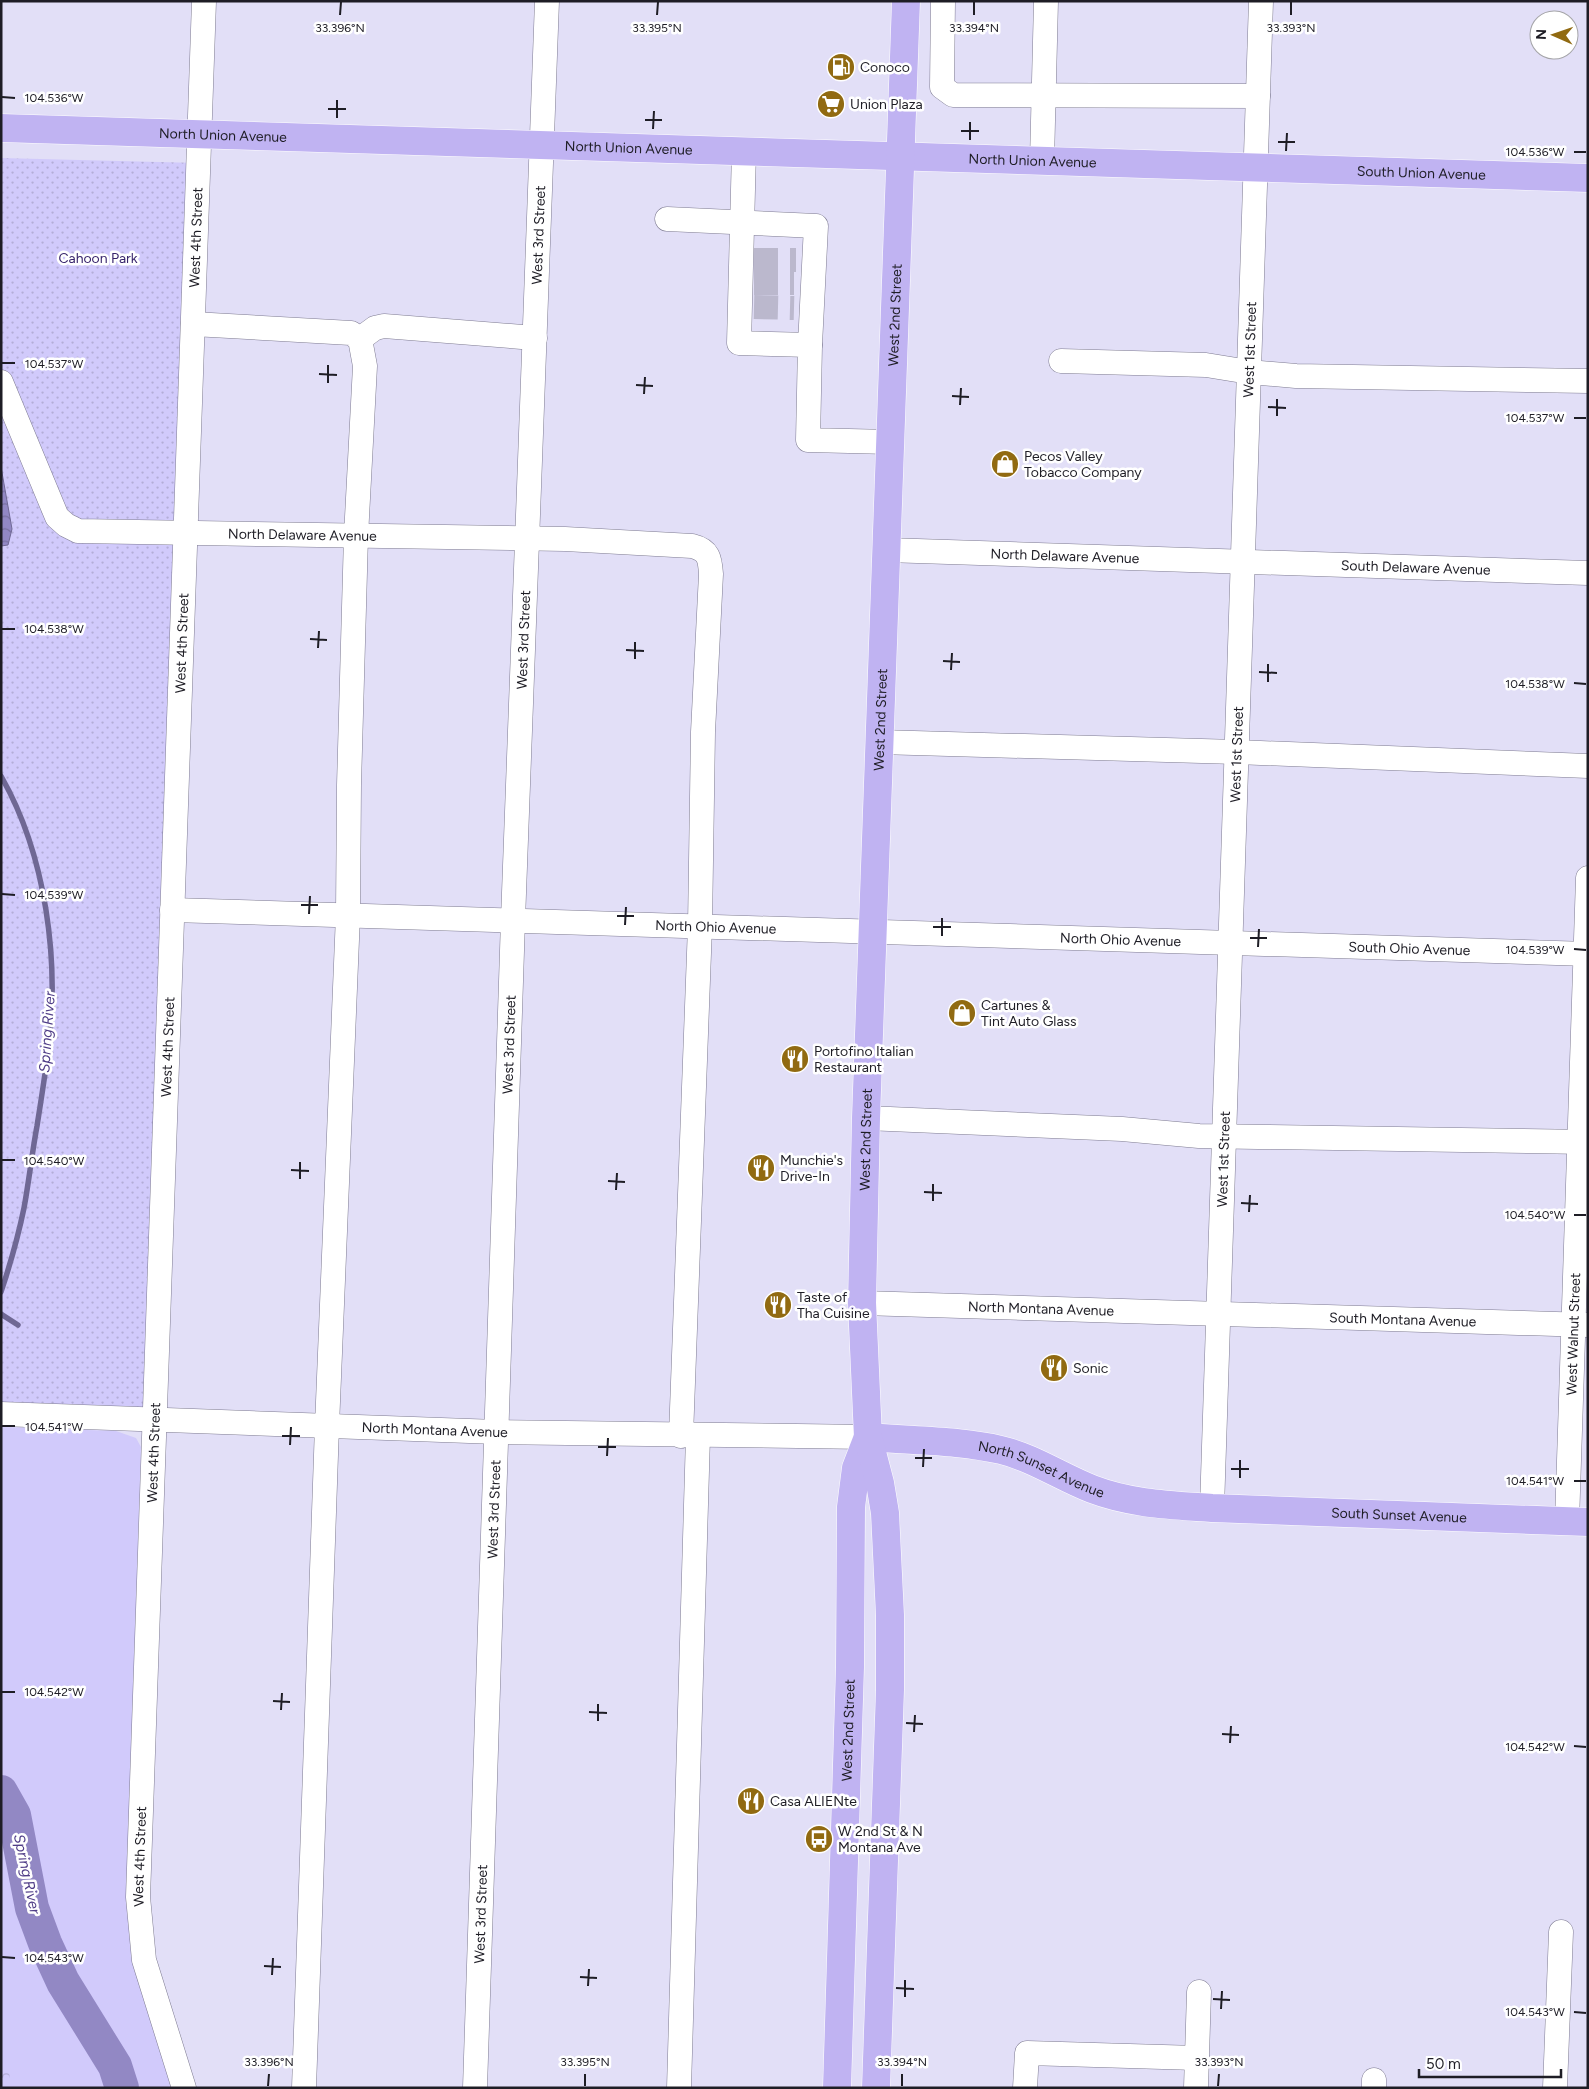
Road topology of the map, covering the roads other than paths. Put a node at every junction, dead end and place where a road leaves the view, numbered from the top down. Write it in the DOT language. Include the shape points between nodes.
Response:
graph roads {
  1 [pos="204,1"];
  2 [pos="547,1"];
  3 [pos="906,1"];
  4 [pos="943,1"];
  5 [pos="1046,1"];
  6 [pos="1261,1"];
  7 [pos="1044,96"];
  8 [pos="1258,96"];
  9 [pos="1,128"];
  10 [pos="199,134"];
  11 [pos="542,146"];
  12 [pos="744,152"];
  13 [pos="901,156"];
  14 [pos="1042,160"];
  15 [pos="1256,168"];
  16 [pos="1588,178"];
  17 [pos="666,219"];
  18 [pos="742,223"];
  19 [pos="193,324"];
  20 [pos="535,338"];
  21 [pos="360,340"];
  22 [pos="810,345"];
  23 [pos="1061,360"];
  24 [pos="1249,372"];
  25 [pos="1588,381"];
  26 [pos="1,382"];
  27 [pos="890,442"];
  28 [pos="186,532"];
  29 [pos="356,536"];
  30 [pos="528,540"];
  31 [pos="886,550"];
  32 [pos="1243,563"];
  33 [pos="1588,573"];
  34 [pos="879,742"];
  35 [pos="1237,752"];
  36 [pos="1588,766"];
  37 [pos="1588,878"];
  38 [pos="172,910"];
  39 [pos="348,915"];
  40 [pos="514,920"];
  41 [pos="700,926"];
  42 [pos="873,932"];
  43 [pos="1230,942"];
  44 [pos="1586,954"];
  45 [pos="866,1118"];
  46 [pos="1224,1137"];
  47 [pos="1583,1142"];
  48 [pos="862,1303"];
  49 [pos="1218,1313"];
  50 [pos="1580,1325"];
  51 [pos="1,1414"];
  52 [pos="155,1420"];
  53 [pos="327,1426"];
  54 [pos="498,1432"];
  55 [pos="690,1436"];
  56 [pos="868,1437"];
  57 [pos="1212,1508"];
  58 [pos="1577,1522"];
  59 [pos="1561,1932"];
  60 [pos="1199,1992"];
  61 [pos="1197,2058"];
  62 [pos="184,2088"];
  63 [pos="304,2088"];
  64 [pos="475,2088"];
  65 [pos="678,2088"];
  66 [pos="837,2088"];
  67 [pos="876,2088"];
  68 [pos="1026,2088"];
  69 [pos="1196,2088"];
  70 [pos="1555,2088"];
  1 -- 10 [label="street, West 4th Street"];
  2 -- 11 [label="street, West 3rd Street"];
  3 -- 13 [label="main road, West 2nd Street"];
  4 -- 7 [label="street" via="941,80 947,92 953,95"];
  5 -- 7 [label="street"];
  6 -- 8 [label="street, West 1st Street"];
  7 -- 8 [label="street"];
  7 -- 14 [label="street"];
  8 -- 15 [label="street, West 1st Street"];
  9 -- 10 [label="main road, North Union Avenue"];
  10 -- 11 [label="main road, North Union Avenue"];
  10 -- 19 [label="street, West 4th Street"];
  11 -- 12 [label="main road, North Union Avenue"];
  11 -- 20 [label="street, West 3rd Street"];
  12 -- 13 [label="main road, North Union Avenue"];
  12 -- 18 [label="street"];
  13 -- 14 [label="main road, North Union Avenue"];
  13 -- 27 [label="main road, West 2nd Street"];
  14 -- 15 [label="main road, North Union Avenue"];
  15 -- 16 [label="main road, South Union Avenue"];
  15 -- 24 [label="street, West 1st Street"];
  17 -- 18 [label="street"];
  18 -- 22 [label="street" via="748,271 747,307 739,343"];
  18 -- 22 [label="street" via="816,226 804,271 803,308"];
  19 -- 21 [label="street" via="352,333"];
  19 -- 28 [label="street, West 4th Street"];
  20 -- 21 [label="street" via="384,326 375,328"];
  20 -- 30 [label="street, West 3rd Street"];
  21 -- 29 [label="street" via="365,366"];
  22 -- 27 [label="street" via="808,440"];
  23 -- 24 [label="street" via="1206,364"];
  24 -- 25 [label="street" via="1296,376"];
  24 -- 32 [label="street, West 1st Street"];
  26 -- 28 [label="street, North Delaware Avenue" via="57,517 66,525 78,531"];
  27 -- 31 [label="main road, West 2nd Street"];
  28 -- 29 [label="street, North Delaware Avenue"];
  28 -- 38 [label="street, West 4th Street"];
  29 -- 30 [label="street, North Delaware Avenue"];
  29 -- 39 [label="street"];
  30 -- 40 [label="street, West 3rd Street"];
  30 -- 41 [label="street, North Delaware Avenue" via="692,546 707,555 710,562"];
  31 -- 32 [label="street, North Delaware Avenue"];
  31 -- 34 [label="main road, West 2nd Street"];
  32 -- 33 [label="street, South Delaware Avenue"];
  32 -- 35 [label="street, West 1st Street"];
  34 -- 35 [label="street"];
  34 -- 42 [label="main road, West 2nd Street"];
  35 -- 36 [label="street"];
  35 -- 43 [label="street, West 1st Street"];
  37 -- 44 [label="street, West Walnut Street"];
  38 -- 39 [label="street, North Ohio Avenue"];
  38 -- 52 [label="street, West 4th Street"];
  39 -- 40 [label="street, North Ohio Avenue"];
  39 -- 53 [label="street"];
  40 -- 41 [label="street, North Ohio Avenue"];
  40 -- 54 [label="street, West 3rd Street"];
  41 -- 42 [label="street, North Ohio Avenue"];
  41 -- 55 [label="street"];
  42 -- 43 [label="street, North Ohio Avenue"];
  42 -- 45 [label="main road, West 2nd Street"];
  43 -- 44 [label="street, South Ohio Avenue"];
  43 -- 46 [label="street, West 1st Street"];
  44 -- 47 [label="street, West Walnut Street"];
  45 -- 46 [label="street" via="1122,1129"];
  45 -- 48 [label="main road, West 2nd Street"];
  46 -- 47 [label="street"];
  46 -- 49 [label="street, West 1st Street"];
  47 -- 50 [label="street, West Walnut Street"];
  48 -- 49 [label="street, North Montana Avenue"];
  48 -- 56 [label="main road, West 2nd Street"];
  49 -- 50 [label="street, South Montana Avenue"];
  49 -- 57 [label="street, West 1st Street"];
  50 -- 58 [label="street, West Walnut Street"];
  51 -- 52 [label="street, North Montana Avenue"];
  52 -- 53 [label="street, North Montana Avenue"];
  52 -- 62 [label="street, West 4th Street" via="138,1897 144,1960"];
  53 -- 54 [label="street, North Montana Avenue"];
  53 -- 63 [label="street"];
  54 -- 55 [label="street, North Montana Avenue"];
  54 -- 64 [label="street, West 3rd Street"];
  55 -- 56 [label="street, North Montana Avenue"];
  55 -- 65 [label="street"];
  56 -- 57 [label="main road, North Sunset Avenue" via="999,1450 1032,1460 1113,1496 1156,1504"];
  56 -- 66 [label="main road, West 2nd Street" via="856,1468 851,1507 850,1668"];
  56 -- 67 [label="main road, West 2nd Street" via="880,1483 889,1559 890,1690"];
  57 -- 58 [label="main road, South Sunset Avenue"];
  59 -- 70 [label="street"];
  60 -- 61 [label="street"];
  61 -- 68 [label="street" via="1027,2052"];
  61 -- 69 [label="street"];
}
